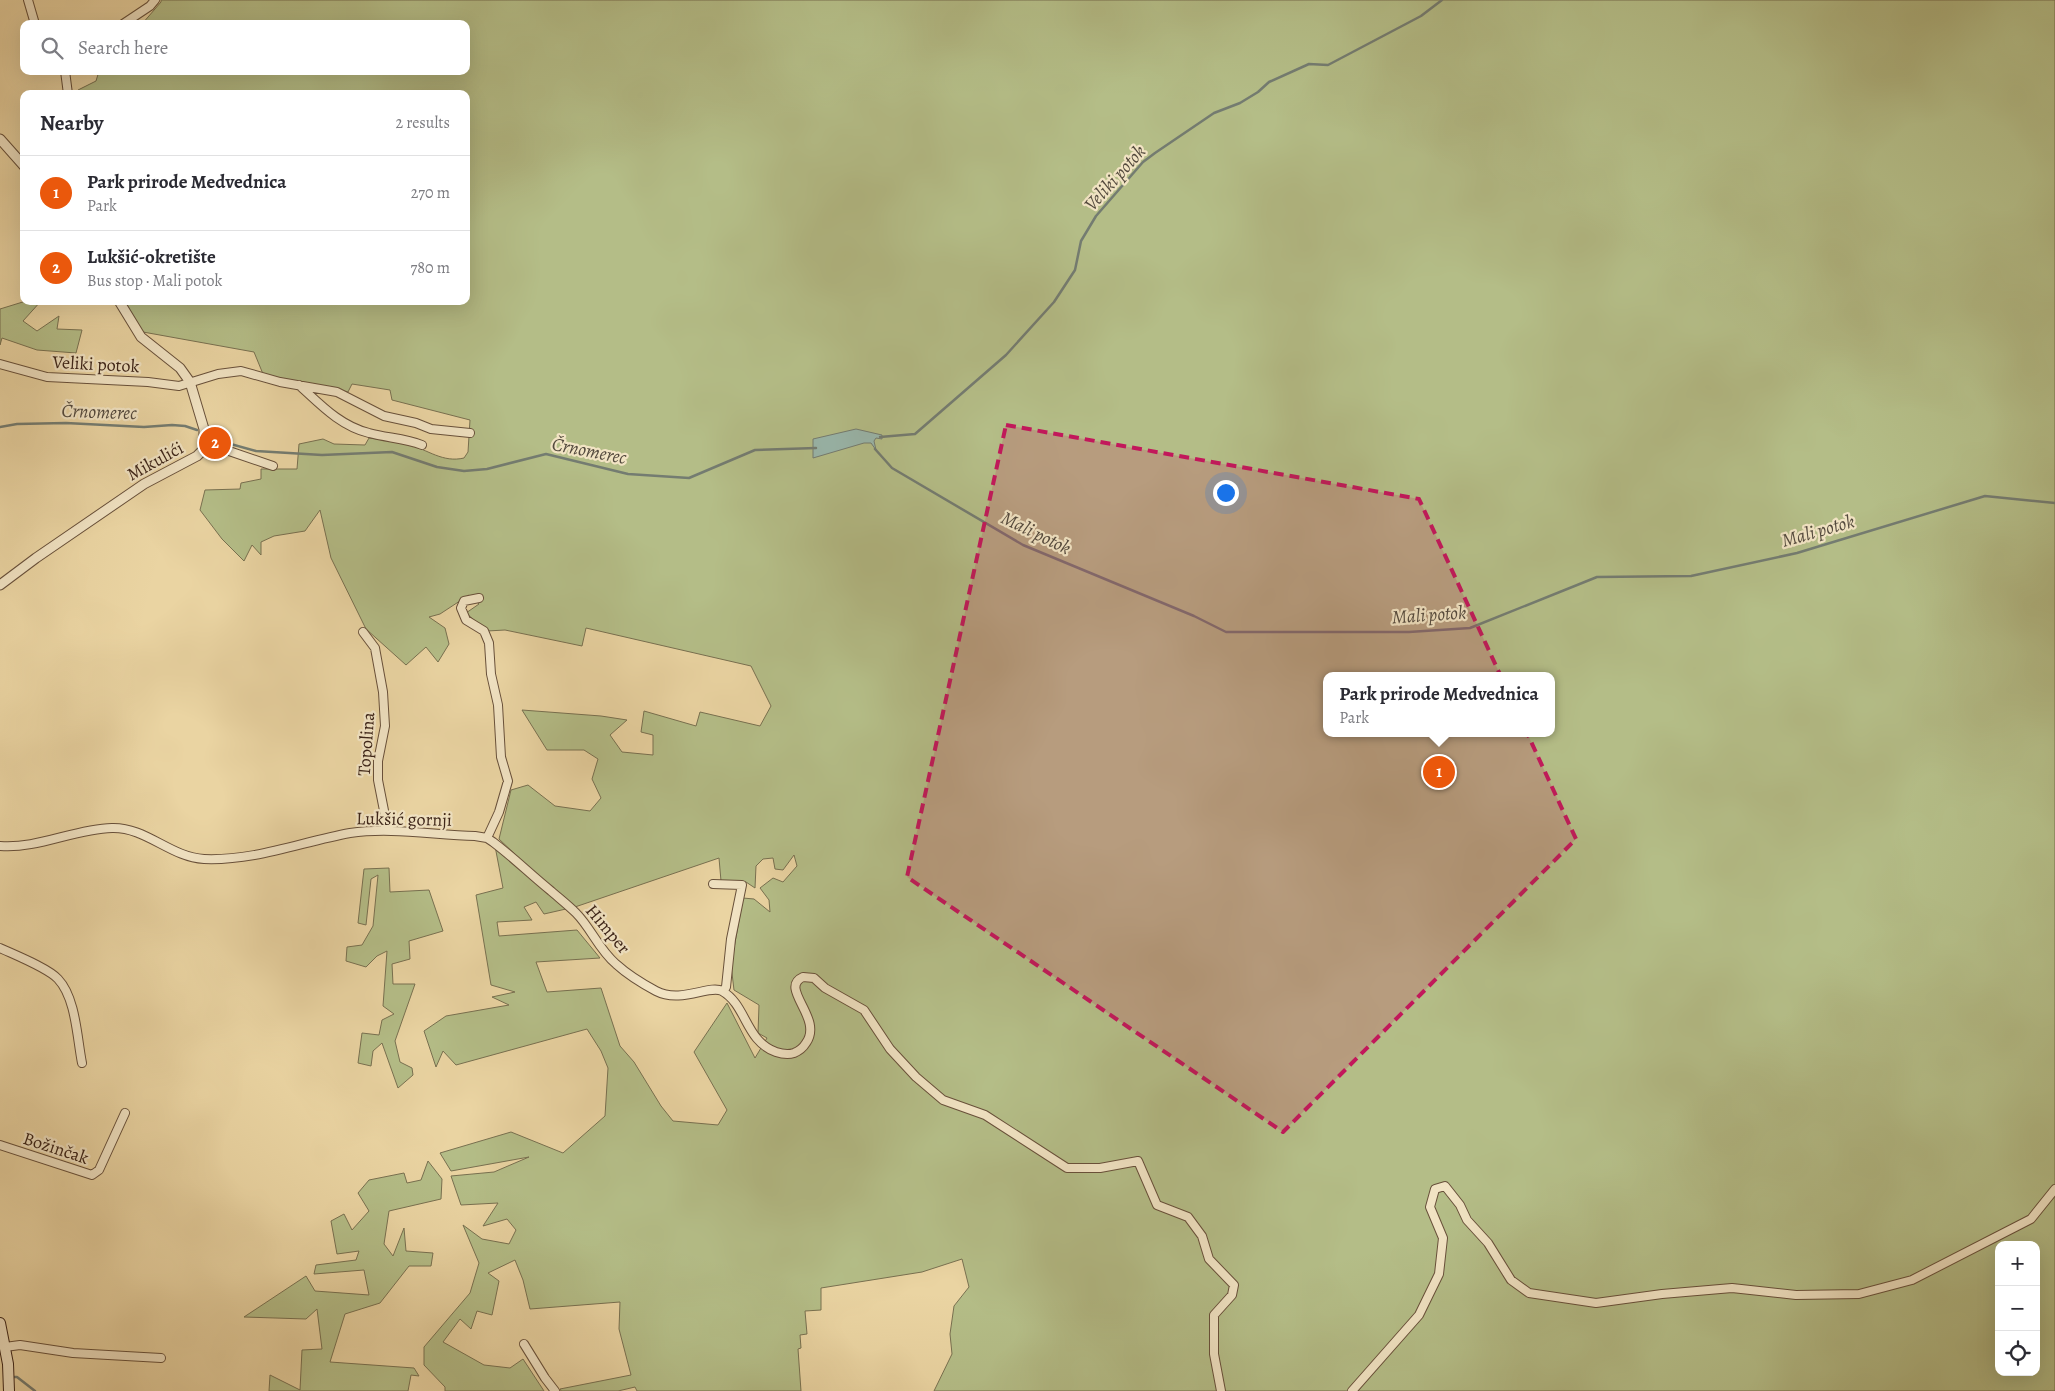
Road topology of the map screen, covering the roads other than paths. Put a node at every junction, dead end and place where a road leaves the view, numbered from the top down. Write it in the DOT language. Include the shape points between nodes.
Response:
graph roads {
  1 [pos="28,0"];
  2 [pos="155,0"];
  3 [pos="34,20"];
  4 [pos="129,20"];
  5 [pos="66,75"];
  6 [pos="67,90"];
  7 [pos="0,139"];
  8 [pos="20,162"];
  9 [pos="121,305"];
  10 [pos="0,364"];
  11 [pos="190,382"];
  12 [pos="299,385"];
  13 [pos="470,433"];
  14 [pos="422,445"];
  15 [pos="204,449"];
  16 [pos="273,466"];
  17 [pos="0,585"];
  18 [pos="479,598"];
  19 [pos="363,632"];
  20 [pos="388,831"];
  21 [pos="487,838"];
  22 [pos="0,846"];
  23 [pos="713,884"];
  24 [pos="0,948"];
  25 [pos="723,991"];
  26 [pos="82,1063"];
  27 [pos="125,1113"];
  28 [pos="0,1146"];
  29 [pos="2055,1189"];
  30 [pos="0,1323"];
  31 [pos="524,1344"];
  32 [pos="5,1347"];
  33 [pos="161,1358"];
  34 [pos="7,1374"];
  35 [pos="555,1391"];
  36 [pos="1220,1391"];
  37 [pos="1352,1391"];
  1 -- 3 [label="street"];
  2 -- 4 [label="street"];
  5 -- 6 [label="street"];
  7 -- 8 [label="street"];
  9 -- 11 [label="street, Mikulići" via="141,337 180,368"];
  10 -- 11 [label="street, Veliki potok" via="47,377 179,386"];
  11 -- 12 [label="street" via="241,371"];
  11 -- 15 [label="street, Mikulići" via="204,429"];
  12 -- 13 [label="street" via="337,392 384,416 431,429"];
  12 -- 14 [label="street" via="345,424 368,433"];
  15 -- 16 [label="street" via="229,451"];
  15 -- 17 [label="street, Mikulići" via="197,456 144,484"];
  18 -- 21 [label="street" via="464,601 461,608 466,620 484,631 489,643 498,706 500,757 508,781 500,812"];
  19 -- 20 [label="street, Topolina" via="375,648 383,692 385,726 377,771"];
  20 -- 21 [label="street, Lukšić gornji"];
  20 -- 22 [label="street, Lukšić gornji" via="352,833 224,859 187,856 140,833 118,828 88,830 18,846"];
  21 -- 25 [label="street, Himper" via="578,914 616,964 643,983 670,996 694,995 715,989"];
  23 -- 25 [label="street" via="742,885"];
  24 -- 26 [label="street" via="51,974 61,983 71,1002"];
  25 -- 36 [label="street" via="766,1048 792,1054 809,1039 811,1028 795,989 796,981 808,976 814,978 864,1010 890,1049 916,1078 943,1100 985,1115 1067,1168 1100,1168 1138,1161 1157,1206 1188,1217 1202,1236 1209,1259 1234,1285 1232,1295 1214,1315 1214,1354"];
  27 -- 28 [label="street, Božinčak" via="95,1175"];
  29 -- 37 [label="street" via="2032,1219 1912,1280 1859,1294 1796,1295 1732,1288 1596,1303 1529,1293 1511,1280 1445,1186 1435,1189 1430,1207 1443,1238 1439,1274 1420,1315"];
  30 -- 32 [label="main road"];
  31 -- 35 [label="street"];
  32 -- 33 [label="street" via="20,1345 80,1354"];
  32 -- 34 [label="main road"];
}
